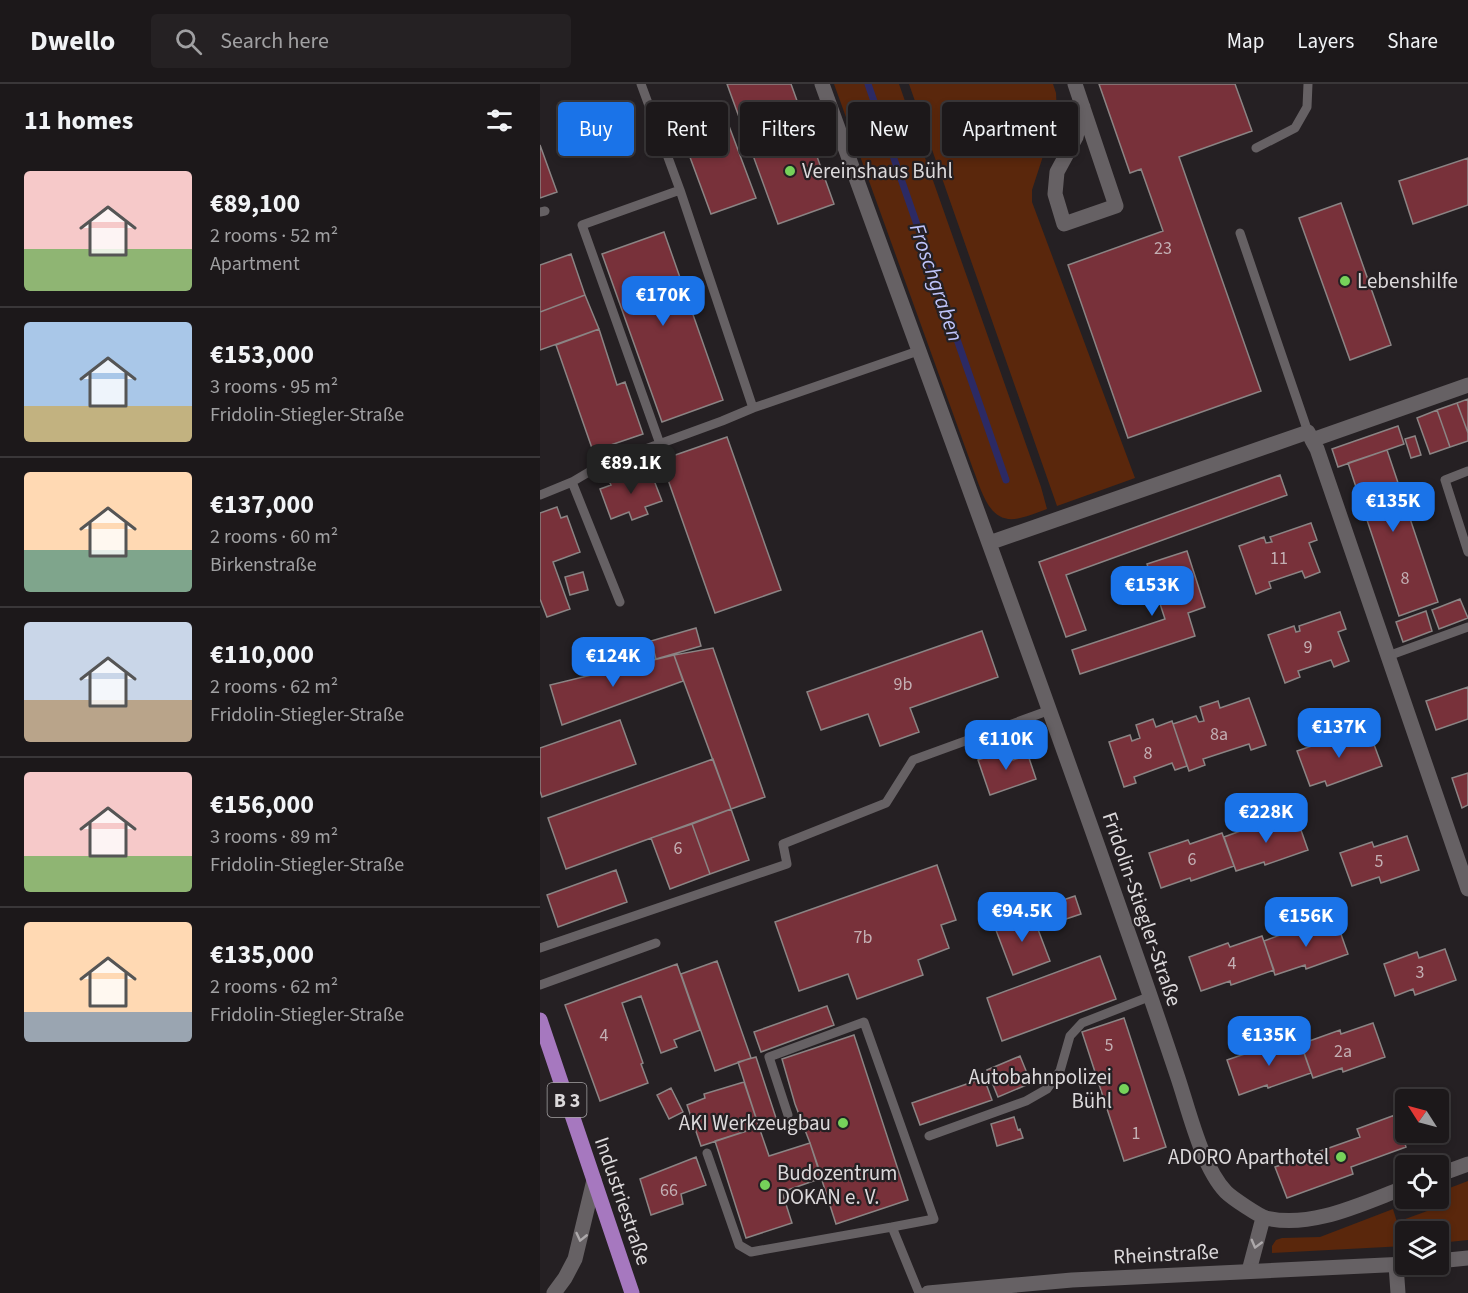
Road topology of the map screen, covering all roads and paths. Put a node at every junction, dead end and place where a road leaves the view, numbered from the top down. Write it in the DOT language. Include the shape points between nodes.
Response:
graph roads {
  1 [pos="641,84"];
  2 [pos="822,84"];
  3 [pos="1075,84"];
  4 [pos="1308,84"];
  5 [pos="1083,107"];
  6 [pos="1256,148"];
  7 [pos="680,190"];
  8 [pos="1240,233"];
  9 [pos="918,351"];
  10 [pos="1468,385"];
  11 [pos="753,408"];
  12 [pos="1310,436"];
  13 [pos="660,444"];
  14 [pos="1468,471"];
  15 [pos="572,482"];
  16 [pos="540,495"];
  17 [pos="990,543"];
  18 [pos="1468,552"];
  19 [pos="620,602"];
  20 [pos="1468,627"];
  21 [pos="1388,656"];
  22 [pos="1050,710"];
  23 [pos="1468,889"];
  24 [pos="656,943"];
  25 [pos="540,948"];
  26 [pos="540,985"];
  27 [pos="1150,996"];
  28 [pos="540,1020"];
  29 [pos="788,1115"];
  30 [pos="929,1136"];
  31 [pos="707,1153"];
  32 [pos="1468,1164"];
  33 [pos="1449,1171"];
  34 [pos="594,1180"];
  35 [pos="1395,1191"];
  36 [pos="1263,1218"];
  37 [pos="892,1227"];
  38 [pos="1468,1258"];
  39 [pos="1449,1260"];
  40 [pos="1395,1264"];
  41 [pos="1249,1271"];
  42 [pos="1400,1275"];
  43 [pos="554,1293"];
  44 [pos="632,1293"];
  45 [pos="919,1293"];
  46 [pos="928,1293"];
  47 [pos="1398,1293"];
  1 -- 7 [label="lane"];
  2 -- 9 [label="street, Fridolin-Stiegler-Straße"];
  3 -- 5 [label="street"];
  4 -- 6 [label="lane" via="1307,107 1295,128"];
  5 -- 5 [label="street" via="1116,206 1064,224 1054,194 1057,172 1076,136"];
  7 -- 11 [label="lane"];
  7 -- 13 [label="lane" via="582,225"];
  8 -- 12 [label="lane"];
  9 -- 11 [label="lane"];
  9 -- 17 [label="street, Fridolin-Stiegler-Straße"];
  10 -- 12 [label="street"];
  11 -- 13 [label="lane"];
  12 -- 17 [label="street"];
  12 -- 21 [label="street"];
  13 -- 15 [label="lane" via="599,466"];
  14 -- 18 [label="lane" via="1445,480"];
  15 -- 16 [label="lane"];
  15 -- 19 [label="lane"];
  17 -- 22 [label="street, Fridolin-Stiegler-Straße"];
  20 -- 21 [label="lane"];
  21 -- 23 [label="street"];
  22 -- 25 [label="lane" via="913,760 886,803 783,844 787,864"];
  22 -- 27 [label="street, Fridolin-Stiegler-Straße"];
  24 -- 26 [label="lane"];
  27 -- 30 [label="lane" via="1082,1023 1070,1036 1060,1071 1047,1089 1026,1101"];
  27 -- 36 [label="street, Fridolin-Stiegler-Straße" via="1207,1164 1227,1192"];
  28 -- 34 [label="main road, Industriestraße / B 3"];
  29 -- 37 [label="lane" via="769,1057 864,1022 934,1219"];
  31 -- 37 [label="lane" via="739,1245 751,1252"];
  32 -- 33 [label="street"];
  34 -- 43 [label="street, one-way" via="575,1259"];
  34 -- 44 [label="main road, Industriestraße / B 3"];
  35 -- 36 [label="street" via="1323,1217"];
  36 -- 41 [label="street, one-way"];
  37 -- 45 [label="lane"];
  38 -- 39 [label="street"];
  40 -- 41 [label="street, Rheinstraße"];
  41 -- 46 [label="street, Rheinstraße" via="1072,1280"];
  42 -- 47 [label="street"];
}
